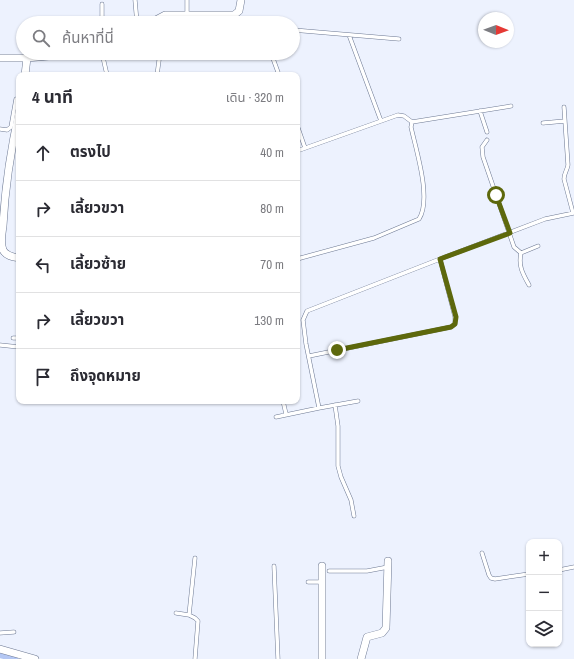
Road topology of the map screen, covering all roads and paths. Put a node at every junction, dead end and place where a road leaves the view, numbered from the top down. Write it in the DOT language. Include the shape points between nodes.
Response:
graph roads {
  1 [pos="136,0"];
  2 [pos="187,0"];
  3 [pos="241,0"];
  4 [pos="102,4"];
  5 [pos="187,15"];
  6 [pos="102,16"];
  7 [pos="137,16"];
  8 [pos="165,16"];
  9 [pos="300,31"];
  10 [pos="349,35"];
  11 [pos="399,39"];
  12 [pos="0,58"];
  13 [pos="16,58"];
  14 [pos="27,60"];
  15 [pos="104,60"];
  16 [pos="159,60"];
  17 [pos="274,60"];
  18 [pos="25,72"];
  19 [pos="106,72"];
  20 [pos="157,72"];
  21 [pos="278,72"];
  22 [pos="16,99"];
  23 [pos="511,106"];
  24 [pos="564,107"];
  25 [pos="480,111"];
  26 [pos="381,121"];
  27 [pos="565,121"];
  28 [pos="412,122"];
  29 [pos="543,123"];
  30 [pos="16,127"];
  31 [pos="0,130"];
  32 [pos="487,132"];
  33 [pos="300,134"];
  34 [pos="487,140"];
  35 [pos="305,148"];
  36 [pos="300,150"];
  37 [pos="574,213"];
  38 [pos="510,233"];
  39 [pos="538,246"];
  40 [pos="520,253"];
  41 [pos="16,257"];
  42 [pos="300,258"];
  43 [pos="440,259"];
  44 [pos="529,285"];
  45 [pos="0,345"];
  46 [pos="16,347"];
  47 [pos="309,356"];
  48 [pos="358,401"];
  49 [pos="284,404"];
  50 [pos="335,405"];
  51 [pos="319,408"];
  52 [pos="286,414"];
  53 [pos="276,417"];
  54 [pos="354,516"];
  55 [pos="482,553"];
  56 [pos="195,558"];
  57 [pos="388,564"];
  58 [pos="274,566"];
  59 [pos="322,566"];
  60 [pos="574,568"];
  61 [pos="562,570"];
  62 [pos="329,571"];
  63 [pos="526,574"];
  64 [pos="308,582"];
  65 [pos="322,582"];
  66 [pos="176,613"];
  67 [pos="189,615"];
  68 [pos="14,632"];
  69 [pos="0,633"];
  70 [pos="0,649"];
  71 [pos="279,658"];
  72 [pos="36,659"];
  73 [pos="195,659"];
  74 [pos="322,659"];
  75 [pos="361,659"];
  1 -- 7 [label="lane"];
  2 -- 5 [label="lane"];
  3 -- 5 [label="street" via="239,11 234,15"];
  4 -- 6 [label="lane"];
  5 -- 8 [label="street"];
  9 -- 10 [label="lane"];
  10 -- 11 [label="lane"];
  10 -- 26 [label="lane"];
  12 -- 13 [label="street"];
  14 -- 18 [label="street"];
  15 -- 19 [label="lane"];
  16 -- 20 [label="lane"];
  17 -- 21 [label="lane"];
  22 -- 31 [label="lane" via="10,129"];
  23 -- 25 [label="lane"];
  24 -- 27 [label="lane"];
  25 -- 28 [label="lane"];
  25 -- 32 [label="lane"];
  26 -- 28 [label="lane" via="398,115"];
  26 -- 35 [label="lane"];
  27 -- 29 [label="lane"];
  27 -- 37 [label="lane" via="568,169 564,179"];
  28 -- 42 [label="lane" via="425,197 420,219 374,238"];
  30 -- 41 [label="street" via="10,156 1,245 4,252"];
  33 -- 35 [label="lane"];
  34 -- 38 [label="lane" via="482,147 483,157"];
  35 -- 36 [label="lane"];
  37 -- 38 [label="lane" via="545,219"];
  38 -- 40 [label="lane" via="514,247"];
  38 -- 43 [label="lane"];
  39 -- 40 [label="lane"];
  40 -- 44 [label="lane" via="521,270"];
  43 -- 47 [label="lane" via="307,311 303,320"];
  43 -- 47 [label="lane" via="456,317 455,324 451,327"];
  45 -- 46 [label="lane"];
  47 -- 51 [label="lane"];
  48 -- 50 [label="lane"];
  49 -- 52 [label="lane"];
  50 -- 51 [label="lane"];
  50 -- 54 [label="lane" via="338,466 351,500"];
  51 -- 52 [label="lane"];
  52 -- 53 [label="lane"];
  55 -- 63 [label="lane" via="491,578"];
  56 -- 67 [label="lane"];
  57 -- 62 [label="lane" via="367,571"];
  57 -- 75 [label="street" via="386,628 382,633 365,639"];
  58 -- 71 [label="lane"];
  59 -- 65 [label="street"];
  60 -- 61 [label="lane"];
  64 -- 65 [label="lane"];
  65 -- 74 [label="street"];
  66 -- 67 [label="lane"];
  67 -- 73 [label="lane" via="198,621"];
  68 -- 69 [label="lane"];
  70 -- 72 [label="street"];
}
